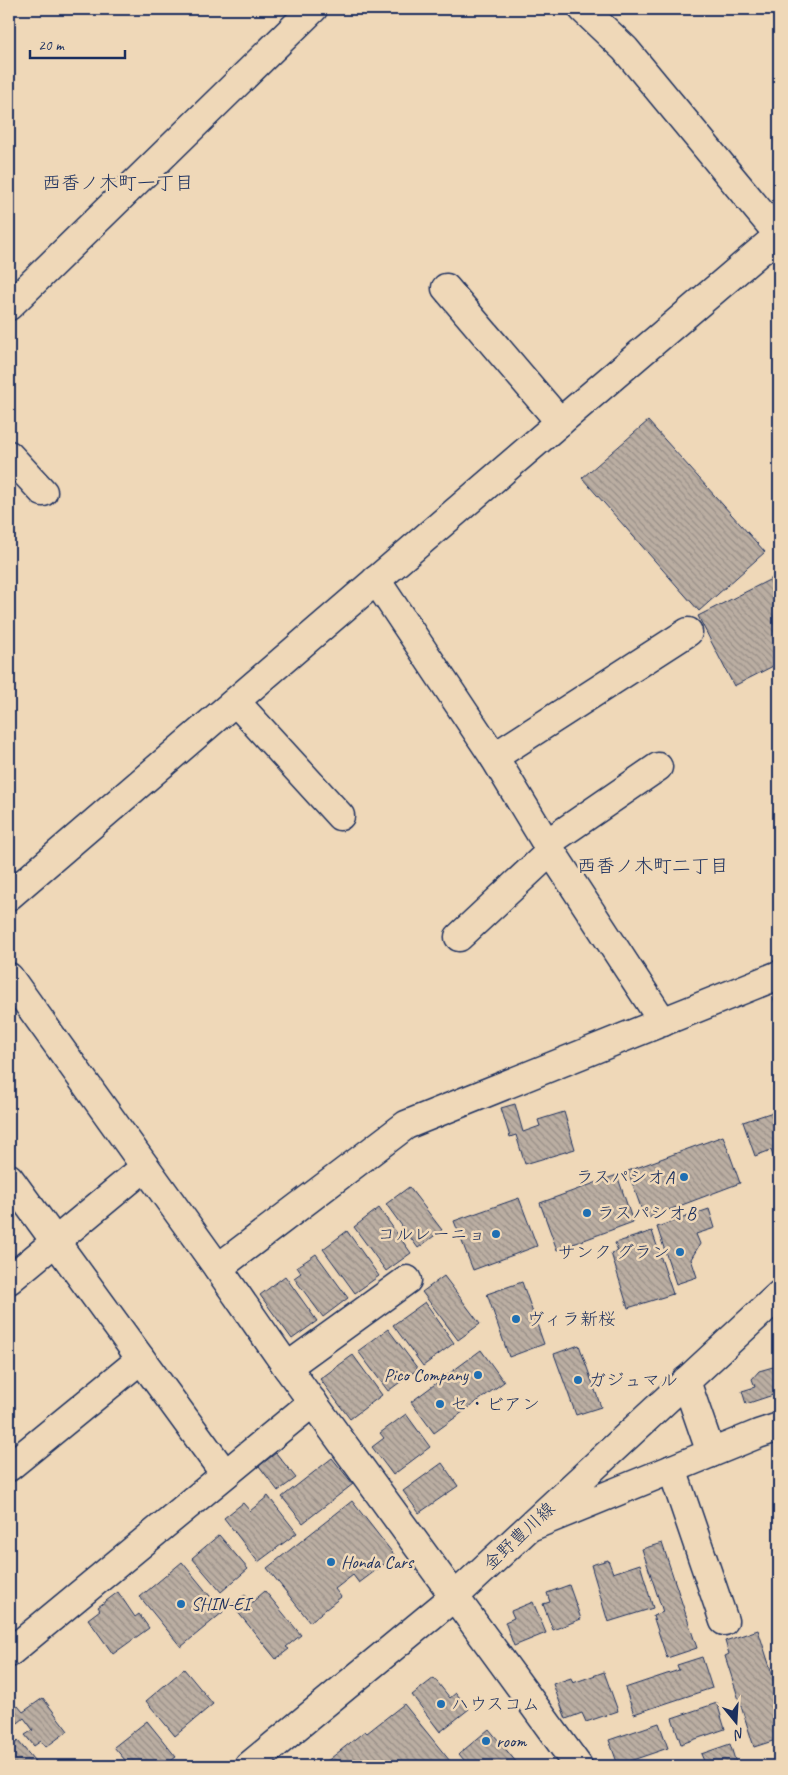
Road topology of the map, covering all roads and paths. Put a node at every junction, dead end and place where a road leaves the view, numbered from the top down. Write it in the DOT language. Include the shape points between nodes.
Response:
graph roads {
  1 [pos="313,9"];
  2 [pos="583,9"];
  3 [pos="779,235"];
  4 [pos="446,288"];
  5 [pos="9,306"];
  6 [pos="560,422"];
  7 [pos="9,455"];
  8 [pos="43,492"];
  9 [pos="376,580"];
  10 [pos="688,632"];
  11 [pos="236,702"];
  12 [pos="494,757"];
  13 [pos="658,768"];
  14 [pos="340,816"];
  15 [pos="549,847"];
  16 [pos="9,896"];
  17 [pos="459,937"];
  18 [pos="779,975"];
  19 [pos="9,977"];
  20 [pos="662,1022"];
  21 [pos="146,1166"];
  22 [pos="9,1178"];
  23 [pos="55,1241"];
  24 [pos="218,1268"];
  25 [pos="9,1280"];
  26 [pos="407,1280"];
  27 [pos="779,1295"];
  28 [pos="141,1359"];
  29 [pos="287,1367"];
  30 [pos="686,1381"];
  31 [pos="313,1402"];
  32 [pos="779,1427"];
  33 [pos="710,1453"];
  34 [pos="9,1467"];
  35 [pos="672,1469"];
  36 [pos="225,1474"];
  37 [pos="528,1528"];
  38 [pos="455,1596"];
  39 [pos="724,1621"];
  40 [pos="9,1653"];
  41 [pos="248,1766"];
  42 [pos="578,1766"];
  1 -- 5 [label="street"];
  2 -- 3 [label="street" via="624,49"];
  3 -- 6 [label="street"];
  4 -- 6 [label="street"];
  6 -- 9 [label="street"];
  7 -- 8 [label="street"];
  9 -- 11 [label="street"];
  9 -- 12 [label="street"];
  10 -- 12 [label="street"];
  11 -- 14 [label="street"];
  11 -- 16 [label="street"];
  12 -- 15 [label="street"];
  13 -- 15 [label="street"];
  15 -- 17 [label="street"];
  15 -- 20 [label="street"];
  18 -- 20 [label="street"];
  19 -- 21 [label="street"];
  20 -- 24 [label="street" via="406,1125"];
  21 -- 23 [label="street"];
  21 -- 24 [label="street"];
  22 -- 23 [label="street"];
  23 -- 25 [label="street"];
  23 -- 28 [label="street"];
  24 -- 29 [label="street"];
  26 -- 29 [label="street"];
  27 -- 30 [label="street, 金野豊川線"];
  28 -- 34 [label="street"];
  28 -- 36 [label="street"];
  29 -- 31 [label="street"];
  30 -- 33 [label="street"];
  30 -- 37 [label="street, 金野豊川線"];
  31 -- 36 [label="street"];
  31 -- 38 [label="street"];
  32 -- 33 [label="street"];
  33 -- 35 [label="street"];
  35 -- 37 [label="street"];
  35 -- 39 [label="street"];
  36 -- 40 [label="street"];
  37 -- 38 [label="street, 金野豊川線"];
  38 -- 41 [label="street, 金野豊川線"];
  38 -- 42 [label="street"];
}
